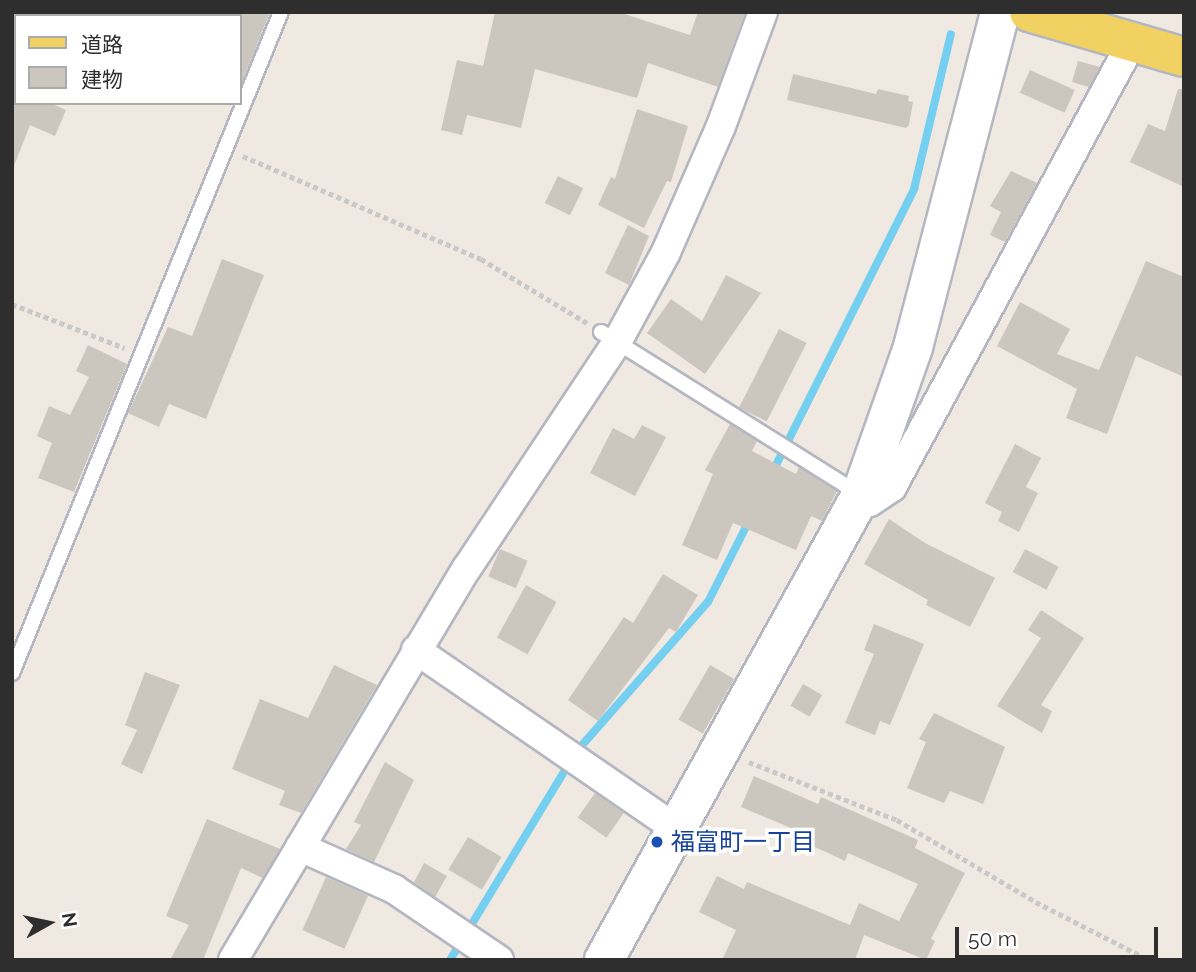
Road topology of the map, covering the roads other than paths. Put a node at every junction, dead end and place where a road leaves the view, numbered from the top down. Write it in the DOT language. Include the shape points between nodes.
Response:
graph roads {
  1 [pos="281,12"];
  2 [pos="763,12"];
  3 [pos="1000,12"];
  4 [pos="1029,12"];
  5 [pos="1132,42"];
  6 [pos="1184,57"];
  7 [pos="609,337"];
  8 [pos="860,495"];
  9 [pos="416,650"];
  10 [pos="12,673"];
  11 [pos="678,830"];
  12 [pos="300,847"];
  13 [pos="233,960"];
  14 [pos="499,960"];
  15 [pos="604,960"];
  1 -- 10 [label="lane"];
  2 -- 7 [label="street" via="721,125 671,239"];
  3 -- 8 [label="street" via="913,347"];
  4 -- 5 [label="main road"];
  5 -- 6 [label="main road"];
  5 -- 8 [label="street" via="892,486 870,502"];
  7 -- 8 [label="lane"];
  7 -- 9 [label="street"];
  8 -- 11 [label="street"];
  9 -- 11 [label="street"];
  9 -- 12 [label="street"];
  11 -- 15 [label="street"];
  12 -- 13 [label="street"];
  12 -- 14 [label="street" via="394,889"];
}
